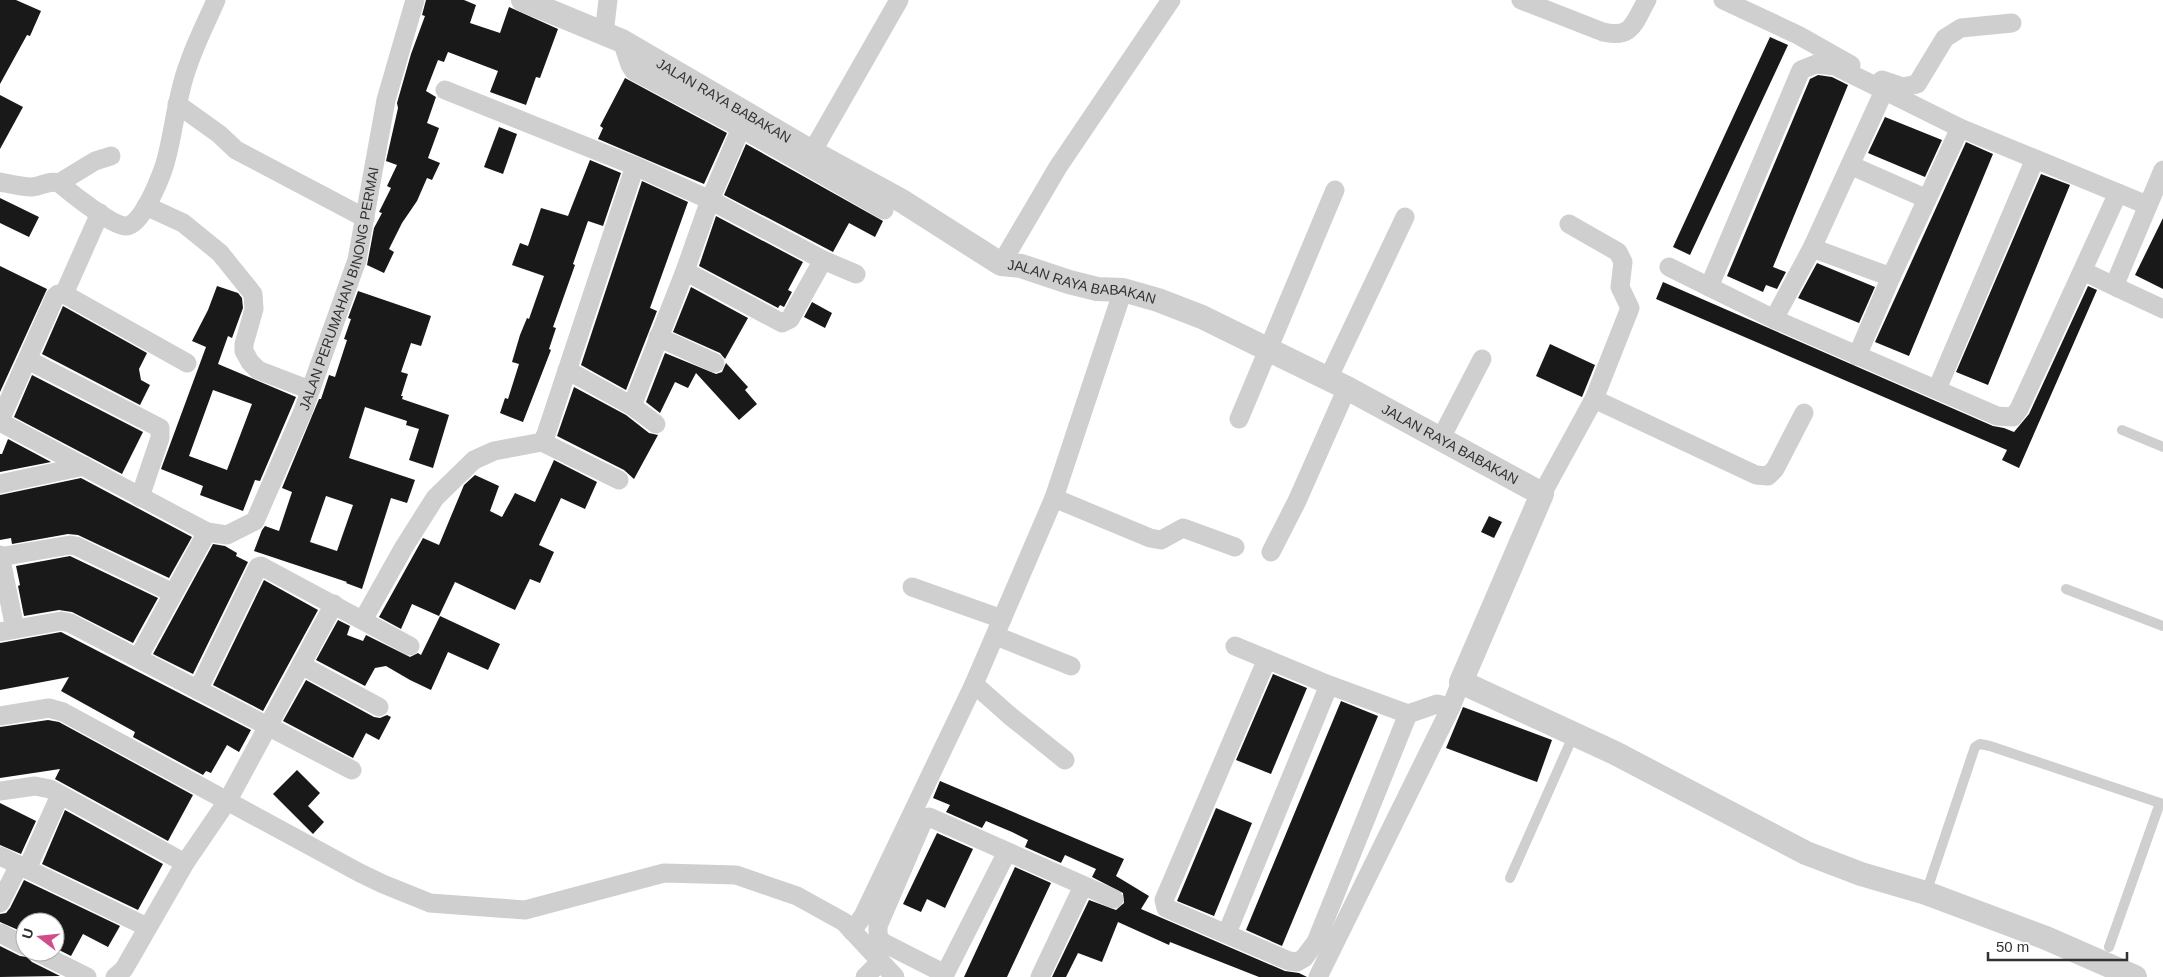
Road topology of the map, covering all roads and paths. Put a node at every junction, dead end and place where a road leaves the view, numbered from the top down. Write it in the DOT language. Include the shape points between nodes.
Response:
graph roads {
  1 [pos="216,0"];
  2 [pos="415,0"];
  3 [pos="523,0"];
  4 [pos="608,0"];
  5 [pos="899,0"];
  6 [pos="1171,0"];
  7 [pos="1521,0"];
  8 [pos="1647,0"];
  9 [pos="1723,0"];
  10 [pos="2012,23"];
  11 [pos="613,38"];
  12 [pos="445,90"];
  13 [pos="1884,91"];
  14 [pos="177,104"];
  15 [pos="741,128"];
  16 [pos="1960,128"];
  17 [pos="812,152"];
  18 [pos="111,156"];
  19 [pos="2035,159"];
  20 [pos="1850,165"];
  21 [pos="635,166"];
  22 [pos="2163,170"];
  23 [pos="0,182"];
  24 [pos="59,183"];
  25 [pos="1336,190"];
  26 [pos="2118,193"];
  27 [pos="1927,198"];
  28 [pos="710,200"];
  29 [pos="146,206"];
  30 [pos="2147,206"];
  31 [pos="884,210"];
  32 [pos="100,213"];
  33 [pos="1405,217"];
  34 [pos="365,218"];
  35 [pos="1569,224"];
  36 [pos="1812,248"];
  37 [pos="823,260"];
  38 [pos="1001,264"];
  39 [pos="1669,268"];
  40 [pos="685,271"];
  41 [pos="2083,271"];
  42 [pos="856,274"];
  43 [pos="1891,277"];
  44 [pos="1709,287"];
  45 [pos="2118,288"];
  46 [pos="1123,290"];
  47 [pos="64,294"];
  48 [pos="2163,309"];
  49 [pos="1774,320"];
  50 [pos="658,337"];
  51 [pos="1268,349"];
  52 [pos="1857,356"];
  53 [pos="1482,359"];
  54 [pos="28,360"];
  55 [pos="187,363"];
  56 [pos="715,363"];
  57 [pos="567,370"];
  58 [pos="1337,384"];
  59 [pos="1937,389"];
  60 [pos="310,390"];
  61 [pos="1594,399"];
  62 [pos="632,406"];
  63 [pos="1804,413"];
  64 [pos="1239,418"];
  65 [pos="0,421"];
  66 [pos="656,424"];
  67 [pos="2122,430"];
  68 [pos="1440,440"];
  69 [pos="542,442"];
  70 [pos="2163,447"];
  71 [pos="84,466"];
  72 [pos="619,480"];
  73 [pos="0,484"];
  74 [pos="1542,494"];
  75 [pos="140,497"];
  76 [pos="1054,498"];
  77 [pos="207,532"];
  78 [pos="1235,547"];
  79 [pos="1271,552"];
  80 [pos="0,556"];
  81 [pos="912,587"];
  82 [pos="2066,589"];
  83 [pos="173,593"];
  84 [pos="334,604"];
  85 [pos="363,620"];
  86 [pos="2163,626"];
  87 [pos="999,627"];
  88 [pos="7,630"];
  89 [pos="410,646"];
  90 [pos="1235,646"];
  91 [pos="138,658"];
  92 [pos="1267,659"];
  93 [pos="301,664"];
  94 [pos="1071,666"];
  95 [pos="1461,682"];
  96 [pos="974,684"];
  97 [pos="1329,684"];
  98 [pos="198,690"];
  99 [pos="378,707"];
  100 [pos="1451,707"];
  101 [pos="1408,714"];
  102 [pos="0,716"];
  103 [pos="269,727"];
  104 [pos="1574,734"];
  105 [pos="1065,760"];
  106 [pos="352,770"];
  107 [pos="0,791"];
  108 [pos="60,795"];
  109 [pos="228,800"];
  110 [pos="2161,804"];
  111 [pos="1007,852"];
  112 [pos="0,856"];
  113 [pos="185,863"];
  114 [pos="23,867"];
  115 [pos="1510,878"];
  116 [pos="1083,886"];
  117 [pos="1926,894"];
  118 [pos="1114,899"];
  119 [pos="0,903"];
  120 [pos="147,927"];
  121 [pos="0,933"];
  122 [pos="1227,933"];
  123 [pos="864,936"];
  124 [pos="15,941"];
  125 [pos="2109,947"];
  126 [pos="57,962"];
  127 [pos="880,962"];
  128 [pos="945,975"];
  129 [pos="87,977"];
  130 [pos="115,977"];
  131 [pos="866,977"];
  132 [pos="895,977"];
  133 [pos="1040,977"];
  134 [pos="1318,977"];
  135 [pos="2135,977"];
  1 -- 14 [label="street" via="189,62"];
  2 -- 34 [label="street, JALAN PERUMAHAN BINONG PERMAI" via="386,100"];
  3 -- 11 [label="street, JALAN RAYA BABAKAN"];
  4 -- 11 [label="street"];
  5 -- 17 [label="street"];
  6 -- 38 [label="street" via="1058,167"];
  7 -- 8 [label="street" via="1616,35 1628,31"];
  9 -- 10 [label="street" via="1798,35 1866,73 1903,87 1917,84 1945,38 1961,28"];
  11 -- 15 [label="street" via="634,70"];
  11 -- 17 [label="street, JALAN RAYA BABAKAN"];
  12 -- 21 [label="street"];
  13 -- 16 [label="street"];
  13 -- 20 [label="street"];
  13 -- 44 [label="street" via="1835,66 1816,64 1801,70"];
  14 -- 29 [label="street" via="168,157"];
  14 -- 34 [label="street" via="236,150"];
  15 -- 28 [label="street"];
  15 -- 31 [label="street"];
  16 -- 19 [label="street"];
  16 -- 27 [label="street"];
  17 -- 38 [label="street, JALAN RAYA BABAKAN" via="902,201"];
  18 -- 24 [label="street" via="95,161"];
  19 -- 26 [label="street"];
  19 -- 59 [label="street"];
  20 -- 27 [label="street"];
  20 -- 36 [label="street"];
  21 -- 28 [label="street"];
  21 -- 57 [label="street"];
  22 -- 30 [label="street"];
  23 -- 24 [label="street" via="24,187 52,181"];
  24 -- 32 [label="street"];
  25 -- 51 [label="street"];
  26 -- 30 [label="street"];
  26 -- 41 [label="street"];
  27 -- 43 [label="street"];
  28 -- 37 [label="street"];
  28 -- 40 [label="street"];
  29 -- 32 [label="street" via="133,225 112,221"];
  29 -- 60 [label="street" via="182,223 220,253 253,294 254,310 244,344 250,362 258,370"];
  30 -- 45 [label="street" via="2117,279"];
  32 -- 47 [label="street"];
  33 -- 58 [label="street"];
  34 -- 60 [label="street, JALAN PERUMAHAN BINONG PERMAI" via="357,260"];
  35 -- 61 [label="street" via="1618,252 1623,262 1620,287 1630,308"];
  36 -- 43 [label="street"];
  36 -- 49 [label="street"];
  37 -- 40 [label="street" via="786,322"];
  37 -- 42 [label="street"];
  38 -- 46 [label="street, JALAN RAYA BABAKAN" via="1021,266 1098,289"];
  39 -- 44 [label="street"];
  40 -- 50 [label="street"];
  41 -- 45 [label="street"];
  41 -- 59 [label="street" via="2013,417 1997,416"];
  43 -- 52 [label="street"];
  44 -- 49 [label="street"];
  45 -- 48 [label="street"];
  46 -- 51 [label="street, JALAN RAYA BABAKAN" via="1202,317"];
  46 -- 76 [label="street"];
  47 -- 54 [label="street" via="55,297"];
  47 -- 55 [label="street"];
  49 -- 52 [label="street"];
  50 -- 56 [label="street"];
  50 -- 62 [label="street"];
  51 -- 58 [label="street, JALAN RAYA BABAKAN"];
  51 -- 64 [label="street"];
  52 -- 59 [label="street"];
  53 -- 68 [label="street"];
  54 -- 65 [label="street"];
  54 -- 75 [label="street" via="160,428 160,438"];
  57 -- 62 [label="street"];
  57 -- 69 [label="street"];
  58 -- 68 [label="street, JALAN RAYA BABAKAN"];
  58 -- 79 [label="street" via="1296,501"];
  60 -- 77 [label="street, JALAN PERUMAHAN BINONG PERMAI" via="255,521 227,535"];
  61 -- 63 [label="street" via="1756,475 1768,476 1775,469"];
  61 -- 74 [label="street"];
  62 -- 66 [label="street"];
  65 -- 71 [label="street, JALAN PERUMAHAN BINONG PERMAI"];
  67 -- 70 [label="lane"];
  68 -- 74 [label="street, JALAN RAYA BABAKAN"];
  69 -- 72 [label="street"];
  69 -- 85 [label="street" via="494,451 474,460 435,498"];
  71 -- 73 [label="street"];
  71 -- 75 [label="street, JALAN PERUMAHAN BINONG PERMAI"];
  74 -- 95 [label="street"];
  75 -- 77 [label="street, JALAN PERUMAHAN BINONG PERMAI"];
  76 -- 78 [label="street" via="1150,538 1161,540 1182,528"];
  76 -- 87 [label="street"];
  77 -- 83 [label="street"];
  80 -- 83 [label="street" via="76,546"];
  80 -- 88 [label="street"];
  81 -- 87 [label="street"];
  82 -- 86 [label="lane"];
  83 -- 91 [label="street"];
  84 -- 85 [label="street"];
  84 -- 93 [label="street"];
  84 -- 98 [label="street" via="265,567 258,568"];
  85 -- 89 [label="street"];
  87 -- 94 [label="street"];
  87 -- 96 [label="street"];
  88 -- 91 [label="street" via="65,621"];
  90 -- 92 [label="street"];
  91 -- 98 [label="street"];
  92 -- 97 [label="street"];
  92 -- 122 [label="street" via="1164,900 1166,908"];
  93 -- 99 [label="street"];
  93 -- 103 [label="street"];
  95 -- 100 [label="street"];
  95 -- 104 [label="street"];
  96 -- 105 [label="street"];
  96 -- 123 [label="street" via="863,916"];
  97 -- 101 [label="street"];
  97 -- 122 [label="street"];
  98 -- 103 [label="street"];
  100 -- 101 [label="street" via="1438,704"];
  100 -- 134 [label="street"];
  101 -- 122 [label="street" via="1316,942 1304,958 1290,961"];
  102 -- 109 [label="street" via="56,709"];
  103 -- 106 [label="street"];
  103 -- 109 [label="street"];
  104 -- 115 [label="lane"];
  104 -- 117 [label="street" via="1806,854"];
  107 -- 108 [label="street" via="35,786"];
  108 -- 113 [label="street"];
  108 -- 114 [label="street"];
  109 -- 113 [label="street"];
  109 -- 123 [label="street" via="383,884 430,903 525,910 664,873 736,875 797,896"];
  110 -- 117 [label="lane" via="1980,744 1975,747"];
  110 -- 125 [label="lane"];
  111 -- 116 [label="street"];
  111 -- 123 [label="street" via="927,817 878,926"];
  111 -- 128 [label="street"];
  112 -- 114 [label="street"];
  113 -- 120 [label="street"];
  114 -- 119 [label="street"];
  114 -- 120 [label="street"];
  116 -- 118 [label="street"];
  116 -- 133 [label="street"];
  117 -- 135 [label="street" via="2046,938"];
  120 -- 130 [label="street" via="124,969"];
  121 -- 124 [label="street"];
  123 -- 127 [label="street"];
  123 -- 128 [label="street"];
  126 -- 129 [label="street"];
  127 -- 131 [label="street"];
  127 -- 132 [label="street"];
}
